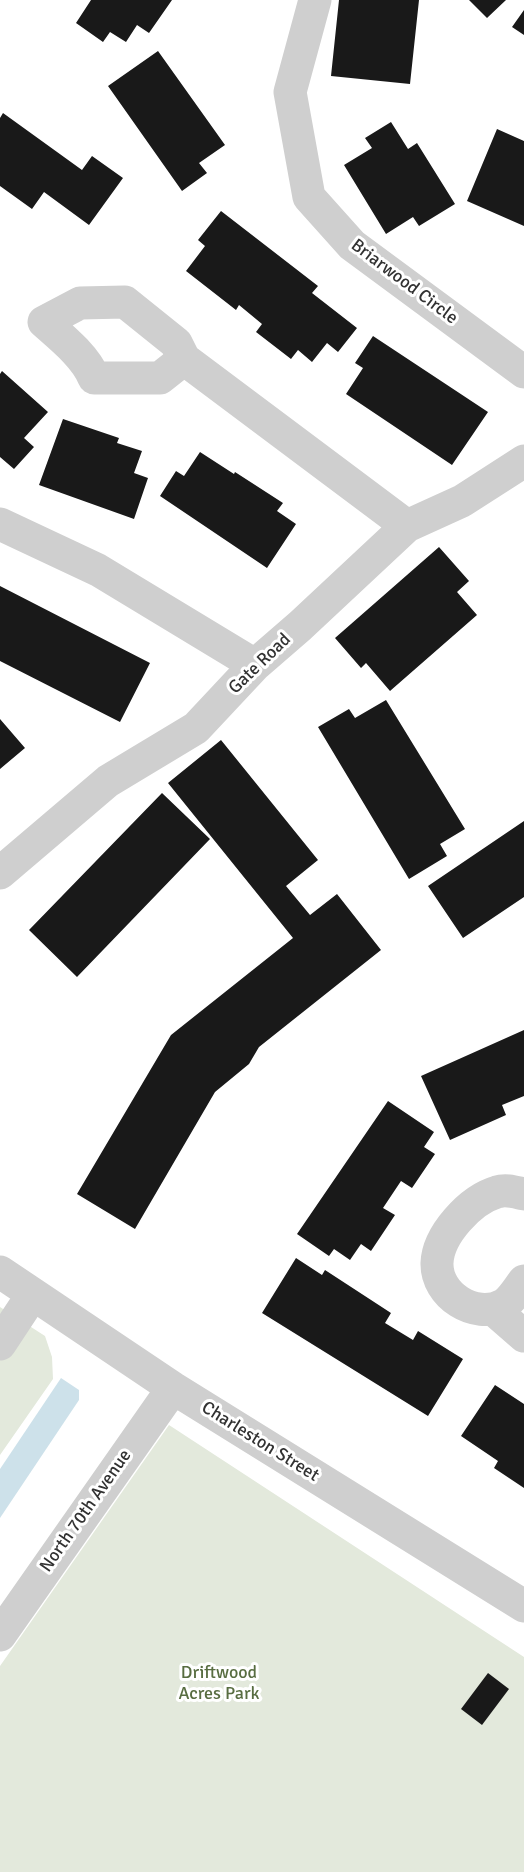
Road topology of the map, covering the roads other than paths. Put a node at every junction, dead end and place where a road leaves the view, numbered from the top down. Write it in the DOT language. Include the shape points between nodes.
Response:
graph roads {
  1 [pos="315,0"];
  2 [pos="184,359"];
  3 [pos="524,372"];
  4 [pos="524,461"];
  5 [pos="0,524"];
  6 [pos="407,526"];
  7 [pos="255,665"];
  8 [pos="0,873"];
  9 [pos="524,1194"];
  10 [pos="0,1272"];
  11 [pos="524,1281"];
  12 [pos="33,1294"];
  13 [pos="493,1310"];
  14 [pos="524,1336"];
  15 [pos="0,1344"];
  16 [pos="173,1388"];
  17 [pos="524,1606"];
  18 [pos="0,1635"];
  1 -- 3 [label="street, Briarwood Circle" via="290,92 309,197 351,245"];
  2 -- 6 [label="street"];
  4 -- 6 [label="street, Gate Road" via="462,501"];
  5 -- 7 [label="street" via="98,570"];
  6 -- 7 [label="street, Gate Road"];
  7 -- 8 [label="street, Gate Road" via="196,728 108,781"];
  9 -- 13 [label="street" via="498,1191 482,1198 453,1225 440,1249 437,1264 440,1280 448,1292 462,1304 477,1310"];
  10 -- 12 [label="street, Charleston Street"];
  11 -- 13 [label="street" via="506,1304"];
  12 -- 15 [label="street"];
  12 -- 16 [label="street, Charleston Street"];
  13 -- 14 [label="street"];
  16 -- 17 [label="street, Charleston Street"];
  16 -- 18 [label="street, North 70th Avenue"];
}
